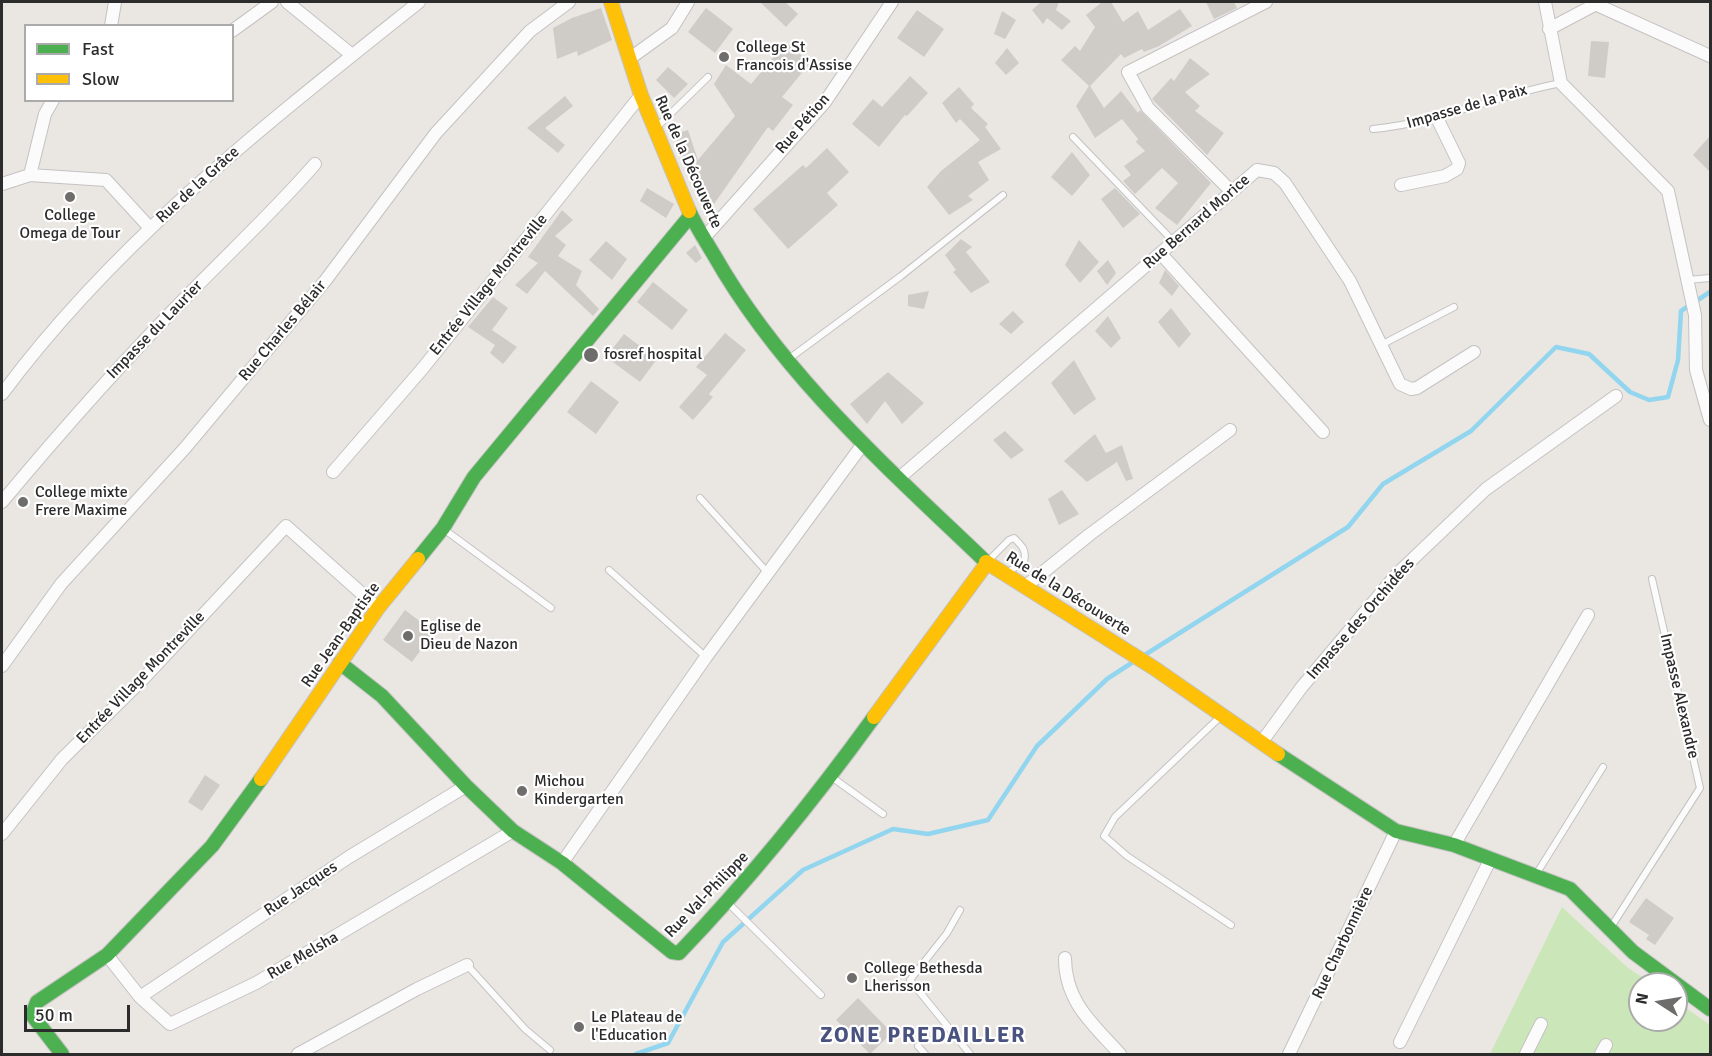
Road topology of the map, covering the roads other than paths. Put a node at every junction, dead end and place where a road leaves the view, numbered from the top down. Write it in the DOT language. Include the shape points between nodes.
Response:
graph roads {
  1 [pos="116,2"];
  2 [pos="272,2"];
  3 [pos="287,2"];
  4 [pos="419,2"];
  5 [pos="569,2"];
  6 [pos="611,2"];
  7 [pos="688,2"];
  8 [pos="892,2"];
  9 [pos="1266,2"];
  10 [pos="1545,2"];
  11 [pos="1598,3"];
  12 [pos="111,24"];
  13 [pos="1549,29"];
  14 [pos="234,30"];
  15 [pos="352,55"];
  16 [pos="1710,56"];
  17 [pos="629,59"];
  18 [pos="708,77"];
  19 [pos="1561,83"];
  20 [pos="641,95"];
  21 [pos="52,102"];
  22 [pos="1437,118"];
  23 [pos="655,128"];
  24 [pos="1373,129"];
  25 [pos="1073,137"];
  26 [pos="315,164"];
  27 [pos="30,175"];
  28 [pos="2,184"];
  29 [pos="1401,185"];
  30 [pos="1230,191"];
  31 [pos="1003,195"];
  32 [pos="691,215"];
  33 [pos="150,228"];
  34 [pos="704,239"];
  35 [pos="1174,242"];
  36 [pos="1161,254"];
  37 [pos="1710,278"];
  38 [pos="1689,283"];
  39 [pos="1454,307"];
  40 [pos="1380,345"];
  41 [pos="1474,352"];
  42 [pos="787,360"];
  43 [pos="2,394"];
  44 [pos="1616,396"];
  45 [pos="1710,420"];
  46 [pos="1230,430"];
  47 [pos="1323,432"];
  48 [pos="863,444"];
  49 [pos="333,472"];
  50 [pos="898,479"];
  51 [pos="700,498"];
  52 [pos="2,502"];
  53 [pos="443,528"];
  54 [pos="987,562"];
  55 [pos="609,570"];
  56 [pos="768,573"];
  57 [pos="1005,573"];
  58 [pos="1652,579"];
  59 [pos="1026,586"];
  60 [pos="378,608"];
  61 [pos="551,608"];
  62 [pos="1588,615"];
  63 [pos="706,657"];
  64 [pos="340,663"];
  65 [pos="2,666"];
  66 [pos="1221,716"];
  67 [pos="1261,743"];
  68 [pos="1603,767"];
  69 [pos="830,776"];
  70 [pos="466,786"];
  71 [pos="883,814"];
  72 [pos="513,831"];
  73 [pos="1396,831"];
  74 [pos="2,834"];
  75 [pos="1454,845"];
  76 [pos="1491,858"];
  77 [pos="562,863"];
  78 [pos="1535,875"];
  79 [pos="727,903"];
  80 [pos="960,910"];
  81 [pos="1231,925"];
  82 [pos="1609,930"];
  83 [pos="107,955"];
  84 [pos="1065,958"];
  85 [pos="467,965"];
  86 [pos="821,995"];
  87 [pos="140,997"];
  88 [pos="1710,1009"];
  89 [pos="1541,1024"];
  90 [pos="1400,1042"];
  91 [pos="918,1046"];
  92 [pos="550,1050"];
  93 [pos="62,1054"];
  94 [pos="298,1054"];
  95 [pos="925,1054"];
  96 [pos="970,1054"];
  97 [pos="1120,1054"];
  98 [pos="1289,1054"];
  99 [pos="1526,1054"];
  1 -- 12 [label="street"];
  2 -- 14 [label="street"];
  3 -- 15 [label="street"];
  4 -- 15 [label="street, Rue de la Grâce"];
  5 -- 65 [label="street, Rue Charles Bélair" via="530,31 436,133 325,280 185,448 60,584"];
  6 -- 17 [label="street, Rue de la Découverte"];
  7 -- 17 [label="street" via="672,28"];
  8 -- 34 [label="street, Rue Pétion" via="825,102"];
  9 -- 30 [label="street" via="1128,72 1148,108"];
  10 -- 13 [label="street"];
  11 -- 13 [label="street"];
  11 -- 16 [label="street"];
  13 -- 19 [label="street"];
  15 -- 33 [label="street, Rue de la Grâce" via="238,148"];
  17 -- 20 [label="street, Rue de la Découverte"];
  18 -- 23 [label="lane"];
  19 -- 22 [label="lane, Impasse de la Paix" via="1509,94"];
  19 -- 38 [label="street" via="1668,191"];
  20 -- 23 [label="street, Rue de la Découverte"];
  20 -- 49 [label="street, Entrée Village Montreville" via="423,368"];
  21 -- 27 [label="street" via="45,114"];
  22 -- 24 [label="lane, Impasse de la Paix"];
  22 -- 29 [label="street" via="1459,163 1457,169 1445,176"];
  23 -- 32 [label="street, Rue de la Découverte"];
  25 -- 35 [label="lane"];
  26 -- 52 [label="street, Impasse du Laurier" via="87,400"];
  27 -- 28 [label="street"];
  27 -- 33 [label="street" via="106,180"];
  30 -- 35 [label="street, Rue Bernard Morice"];
  30 -- 40 [label="street, Rue Bernard Morice" via="1257,170 1274,173 1285,183 1350,281"];
  31 -- 42 [label="lane"];
  32 -- 34 [label="street, Rue de la Découverte"];
  32 -- 53 [label="street, Rue Jean-Baptiste" via="474,477"];
  33 -- 43 [label="street, Rue de la Grâce" via="43,339"];
  34 -- 42 [label="street, Rue de la Découverte" via="733,289"];
  35 -- 36 [label="street, Rue Bernard Morice"];
  36 -- 47 [label="street"];
  36 -- 50 [label="street, Rue Bernard Morice"];
  37 -- 38 [label="lane"];
  38 -- 45 [label="street" via="1695,315 1696,370"];
  39 -- 40 [label="lane"];
  40 -- 41 [label="street, Rue Bernard Morice" via="1400,384 1411,389"];
  42 -- 48 [label="street, Rue de la Découverte"];
  44 -- 67 [label="street, Impasse des Orchidées" via="1486,489 1397,574 1301,688"];
  46 -- 59 [label="street"];
  48 -- 50 [label="street, Rue de la Découverte"];
  48 -- 56 [label="street"];
  50 -- 54 [label="street, Rue de la Découverte"];
  51 -- 56 [label="lane"];
  53 -- 60 [label="street, Rue Jean-Baptiste"];
  53 -- 61 [label="lane"];
  54 -- 57 [label="street, Rue de la Découverte"];
  54 -- 57 [label="lane" via="1014,538 1026,554 1024,562"];
  54 -- 69 [label="street, Rue Val-Philippe"];
  55 -- 63 [label="lane"];
  56 -- 63 [label="street"];
  57 -- 59 [label="street, Rue de la Découverte"];
  58 -- 82 [label="lane, Impasse Alexandre" via="1700,788"];
  59 -- 66 [label="street, Rue de la Découverte"];
  60 -- 64 [label="street, Rue Jean-Baptiste"];
  60 -- 74 [label="street, Entrée Village Montreville" via="286,526 62,759"];
  62 -- 75 [label="street"];
  63 -- 77 [label="street"];
  64 -- 70 [label="street, Rue Val-Philippe" via="382,696"];
  64 -- 83 [label="street, Rue Jean-Baptiste" via="212,846"];
  66 -- 67 [label="street, Rue de la Découverte"];
  66 -- 81 [label="lane" via="1115,817 1104,836 1127,856"];
  67 -- 73 [label="street, Rue de la Découverte"];
  68 -- 78 [label="lane"];
  69 -- 71 [label="lane"];
  69 -- 79 [label="street, Rue Val-Philippe"];
  70 -- 72 [label="street, Rue Val-Philippe"];
  70 -- 87 [label="street, Rue Jacques" via="349,857"];
  72 -- 77 [label="street, Rue Val-Philippe"];
  72 -- 87 [label="street, Rue Melsha" via="256,983 170,1024"];
  73 -- 75 [label="street, Rue de la Découverte"];
  73 -- 98 [label="street, Rue Charbonnière"];
  75 -- 76 [label="street, Rue de la Découverte"];
  76 -- 78 [label="street, Rue de la Découverte"];
  76 -- 90 [label="street"];
  77 -- 79 [label="street, Rue Val-Philippe" via="679,953"];
  78 -- 82 [label="street, Rue de la Découverte" via="1570,889"];
  79 -- 86 [label="lane"];
  80 -- 96 [label="lane" via="910,980"];
  82 -- 88 [label="street, Rue de la Découverte"];
  83 -- 87 [label="street, Rue Melsha"];
  83 -- 93 [label="street, Rue Jean-Baptiste" via="37,1002 34,1008 35,1022"];
  84 -- 97 [label="street" via="1065,977 1072,997"];
  85 -- 92 [label="lane" via="525,1029"];
  85 -- 94 [label="street"];
  89 -- 99 [label="street"];
  91 -- 95 [label="lane"];
}
